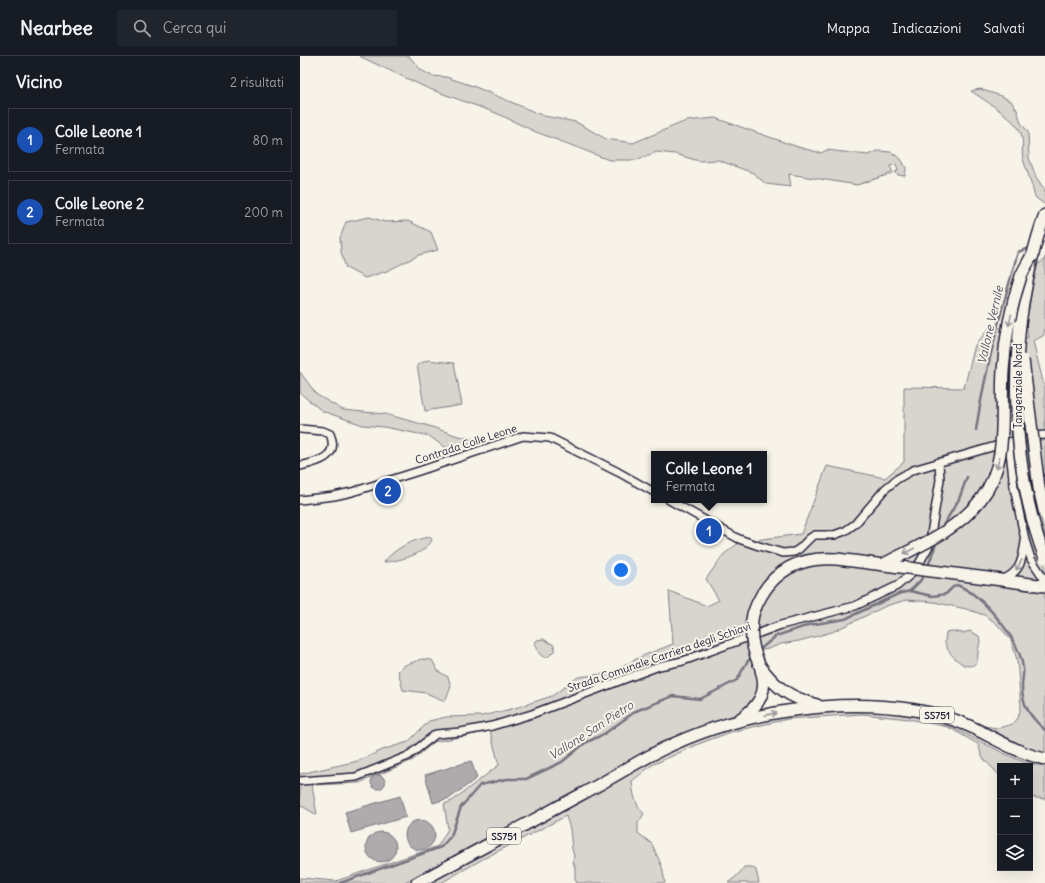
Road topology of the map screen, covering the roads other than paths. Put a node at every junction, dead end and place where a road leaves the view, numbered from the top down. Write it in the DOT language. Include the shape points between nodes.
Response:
graph roads {
  1 [pos="1045,215"];
  2 [pos="1031,257"];
  3 [pos="1020,324"];
  4 [pos="300,429"];
  5 [pos="1045,435"];
  6 [pos="1009,442"];
  7 [pos="939,462"];
  8 [pos="300,466"];
  9 [pos="651,490"];
  10 [pos="300,500"];
  11 [pos="674,503"];
  12 [pos="1045,514"];
  13 [pos="1025,540"];
  14 [pos="1045,558"];
  15 [pos="884,564"];
  16 [pos="1000,580"];
  17 [pos="1045,580"];
  18 [pos="1045,586"];
  19 [pos="760,666"];
  20 [pos="821,707"];
  21 [pos="733,723"];
  22 [pos="1045,759"];
  23 [pos="300,781"];
  24 [pos="417,883"];
  1 -- 2 [label="main road, Tangenziale Nord"];
  2 -- 3 [label="main road, Tangenziale Nord, bridge"];
  2 -- 15 [label="main road, one-way, bridge" via="1022,275 1008,325 1003,370 1002,438 992,482 968,514 953,526"];
  3 -- 12 [label="main road, bridge" via="1030,421"];
  3 -- 14 [label="main road, Tangenziale Nord, bridge" via="1016,393 1018,434 1023,474"];
  4 -- 8 [label="street" via="330,434 334,442 333,450 326,457"];
  5 -- 6 [label="street"];
  6 -- 7 [label="street"];
  6 -- 13 [label="street" via="1014,487"];
  7 -- 11 [label="street" via="913,470 897,479 884,489 855,524 845,531 834,535 816,535 794,552 783,553 739,539"];
  7 -- 23 [label="street, Strada Comunale Carriera degli Schiavi" via="940,480 929,546 911,574 897,586 855,606 781,625 683,661 659,666 532,714 492,726 436,734 408,756 356,776"];
  9 -- 10 [label="street, Contrada Colle Leone" via="550,438 523,436 352,492"];
  13 -- 16 [label="street, one-way" via="1023,559 1019,567 1011,575"];
  13 -- 17 [label="street" via="1031,559"];
  15 -- 16 [label="main road, bridge"];
  15 -- 19 [label="main road, bridge" via="823,558 796,564 784,570 765,589 753,614 752,640"];
  16 -- 18 [label="main road"];
  19 -- 20 [label="main road" via="770,679 790,696"];
  19 -- 21 [label="main road" via="765,680 763,692 751,711"];
  21 -- 20 [label="main road, one-way" via="782,712"];
  20 -- 22 [label="main road, SS751" via="880,707 915,710 948,717 1008,747"];
  21 -- 24 [label="main road, SS751" via="662,749"];
}
